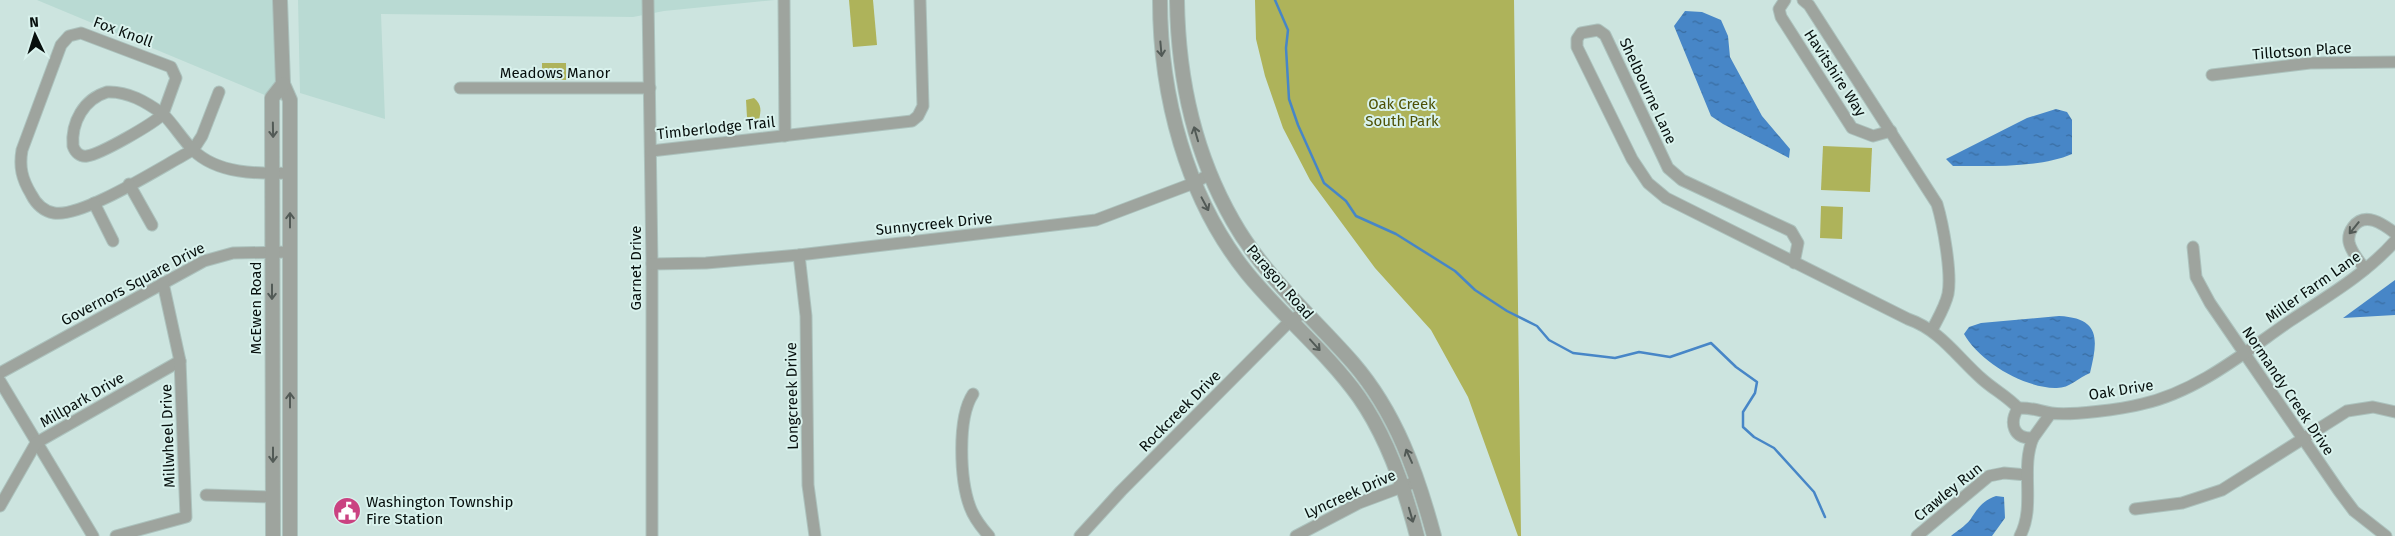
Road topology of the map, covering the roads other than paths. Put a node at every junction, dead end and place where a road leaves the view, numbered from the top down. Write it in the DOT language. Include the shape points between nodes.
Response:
graph roads {
  1 [pos="280,0"];
  2 [pos="648,0"];
  3 [pos="784,0"];
  4 [pos="920,0"];
  5 [pos="1160,0"];
  6 [pos="1177,0"];
  7 [pos="1784,0"];
  8 [pos="1803,0"];
  9 [pos="2395,62"];
  10 [pos="2212,75"];
  11 [pos="283,84"];
  12 [pos="460,88"];
  13 [pos="650,88"];
  14 [pos="219,92"];
  15 [pos="163,114"];
  16 [pos="1891,131"];
  17 [pos="785,136"];
  18 [pos="193,150"];
  19 [pos="651,150"];
  20 [pos="290,173"];
  21 [pos="274,174"];
  22 [pos="1210,174"];
  23 [pos="1194,183"];
  24 [pos="130,184"];
  25 [pos="94,203"];
  26 [pos="152,225"];
  27 [pos="2395,233"];
  28 [pos="113,241"];
  29 [pos="2395,241"];
  30 [pos="2193,247"];
  31 [pos="290,252"];
  32 [pos="272,253"];
  33 [pos="799,255"];
  34 [pos="1794,263"];
  35 [pos="652,264"];
  36 [pos="2365,269"];
  37 [pos="163,283"];
  38 [pos="1305,312"];
  39 [pos="1290,321"];
  40 [pos="1932,330"];
  41 [pos="2244,353"];
  42 [pos="180,361"];
  43 [pos="0,373"];
  44 [pos="0,381"];
  45 [pos="973,394"];
  46 [pos="2018,408"];
  47 [pos="2395,412"];
  48 [pos="2052,413"];
  49 [pos="2033,438"];
  50 [pos="2302,438"];
  51 [pos="36,444"];
  52 [pos="2028,475"];
  53 [pos="1418,481"];
  54 [pos="1401,487"];
  55 [pos="206,495"];
  56 [pos="273,497"];
  57 [pos="0,506"];
  58 [pos="2135,509"];
  59 [pos="93,536"];
  60 [pos="116,536"];
  61 [pos="273,536"];
  62 [pos="290,536"];
  63 [pos="652,536"];
  64 [pos="815,536"];
  65 [pos="989,536"];
  66 [pos="1080,536"];
  67 [pos="1296,536"];
  68 [pos="1417,536"];
  69 [pos="1434,536"];
  70 [pos="1917,536"];
  71 [pos="2020,536"];
  72 [pos="2386,536"];
  1 -- 11 [label="street, McEwen Road"];
  2 -- 13 [label="street, Garnet Drive"];
  3 -- 17 [label="street, Timberlodge Trail"];
  4 -- 17 [label="street, Timberlodge Trail" via="923,106 918,116 906,124"];
  5 -- 23 [label="street, Paragon Road, one-way" via="1165,79"];
  22 -- 6 [label="street, Paragon Road, one-way" via="1184,89"];
  7 -- 16 [label="street, Havitshire Way" via="1779,9 1781,17 1852,128 1873,136"];
  8 -- 16 [label="street, Havitshire Way" via="1810,5"];
  9 -- 10 [label="street, Tillotson Place" via="2310,63"];
  11 -- 20 [label="street, McEwen Road" via="290,100"];
  11 -- 21 [label="street, McEwen Road, one-way" via="272,98"];
  12 -- 13 [label="street, Meadows Manor"];
  13 -- 19 [label="street, Garnet Drive"];
  14 -- 18 [label="street"];
  15 -- 15 [label="street" via="139,99 123,94 107,92 97,96 89,101 78,118 72,139 74,150 82,155 91,155"];
  15 -- 18 [label="street"];
  15 -- 25 [label="street, Fox Knoll" via="176,78 171,67 85,34 75,34 64,40 22,150 21,172 35,202 46,211 73,212"];
  16 -- 40 [label="street, Havitshire Way" via="1928,188 1942,221 1948,291"];
  17 -- 19 [label="street, Timberlodge Trail"];
  18 -- 21 [label="street" via="203,158 228,168"];
  18 -- 24 [label="street, Fox Knoll"];
  19 -- 35 [label="street, Garnet Drive"];
  20 -- 21 [label="street"];
  31 -- 20 [label="street, McEwen Road, one-way"];
  21 -- 32 [label="street, McEwen Road"];
  22 -- 23 [label="street, Sunnycreek Drive"];
  22 -- 38 [label="street, Paragon Road" via="1234,222 1275,282"];
  23 -- 33 [label="street, Sunnycreek Drive" via="1096,220"];
  23 -- 39 [label="street, Paragon Road, one-way" via="1246,273"];
  24 -- 25 [label="street, Fox Knoll"];
  24 -- 26 [label="street"];
  25 -- 28 [label="street"];
  27 -- 36 [label="street, one-way" via="2373,219 2355,224 2348,240"];
  29 -- 36 [label="street, Miller Farm Lane"];
  30 -- 41 [label="street, Normandy Creek Drive" via="2199,286"];
  31 -- 32 [label="street, Governors Square Drive"];
  62 -- 31 [label="street, McEwen Road, one-way"];
  32 -- 37 [label="street, Governors Square Drive" via="220,255"];
  32 -- 56 [label="street, McEwen Road, one-way"];
  33 -- 35 [label="street, Sunnycreek Drive"];
  33 -- 64 [label="street, Longcreek Drive" via="806,316 808,492"];
  34 -- 34 [label="street, Shelbourne Lane" via="1666,198 1648,183 1632,159 1577,47 1581,33 1598,30 1605,35 1668,168 1682,180 1791,231 1798,243"];
  34 -- 40 [label="street, Shelbourne Lane"];
  35 -- 63 [label="street, Garnet Drive"];
  36 -- 41 [label="street, Miller Farm Lane"];
  37 -- 42 [label="street, Millwheel Drive"];
  37 -- 43 [label="street, Governors Square Drive"];
  38 -- 39 [label="street, Rockcreek Drive"];
  53 -- 38 [label="street, Paragon Road, one-way" via="1393,421 1378,397 1354,364"];
  39 -- 54 [label="street, Paragon Road, one-way" via="1358,397 1385,445"];
  39 -- 66 [label="street, Rockcreek Drive"];
  40 -- 46 [label="street, Shelbourne Lane" via="1979,377"];
  41 -- 48 [label="street, Oak Drive" via="2204,378 2153,401 2122,408"];
  41 -- 50 [label="street, Normandy Creek Drive"];
  42 -- 51 [label="street, Millpark Drive"];
  42 -- 60 [label="street, Millwheel Drive" via="186,518"];
  44 -- 51 [label="street"];
  45 -- 65 [label="street" via="965,410 964,480 970,508"];
  46 -- 48 [label="street, Oak Drive" via="2034,407"];
  46 -- 49 [label="street" via="2013,428 2020,436"];
  47 -- 50 [label="street" via="2373,407 2347,411"];
  48 -- 49 [label="street"];
  49 -- 52 [label="street"];
  50 -- 58 [label="street" via="2222,490 2182,503"];
  50 -- 72 [label="street, Normandy Creek Drive" via="2354,510"];
  51 -- 57 [label="street, Millpark Drive"];
  51 -- 59 [label="street"];
  52 -- 70 [label="street, Crawley Run" via="2004,473 1990,476"];
  52 -- 71 [label="street" via="2028,513"];
  53 -- 54 [label="street, Lyncreek Drive"];
  53 -- 69 [label="street, Paragon Road"];
  54 -- 67 [label="street, Lyncreek Drive" via="1339,512"];
  54 -- 68 [label="street, Paragon Road, one-way"];
  55 -- 56 [label="street"];
  56 -- 61 [label="street, McEwen Road"];
}
